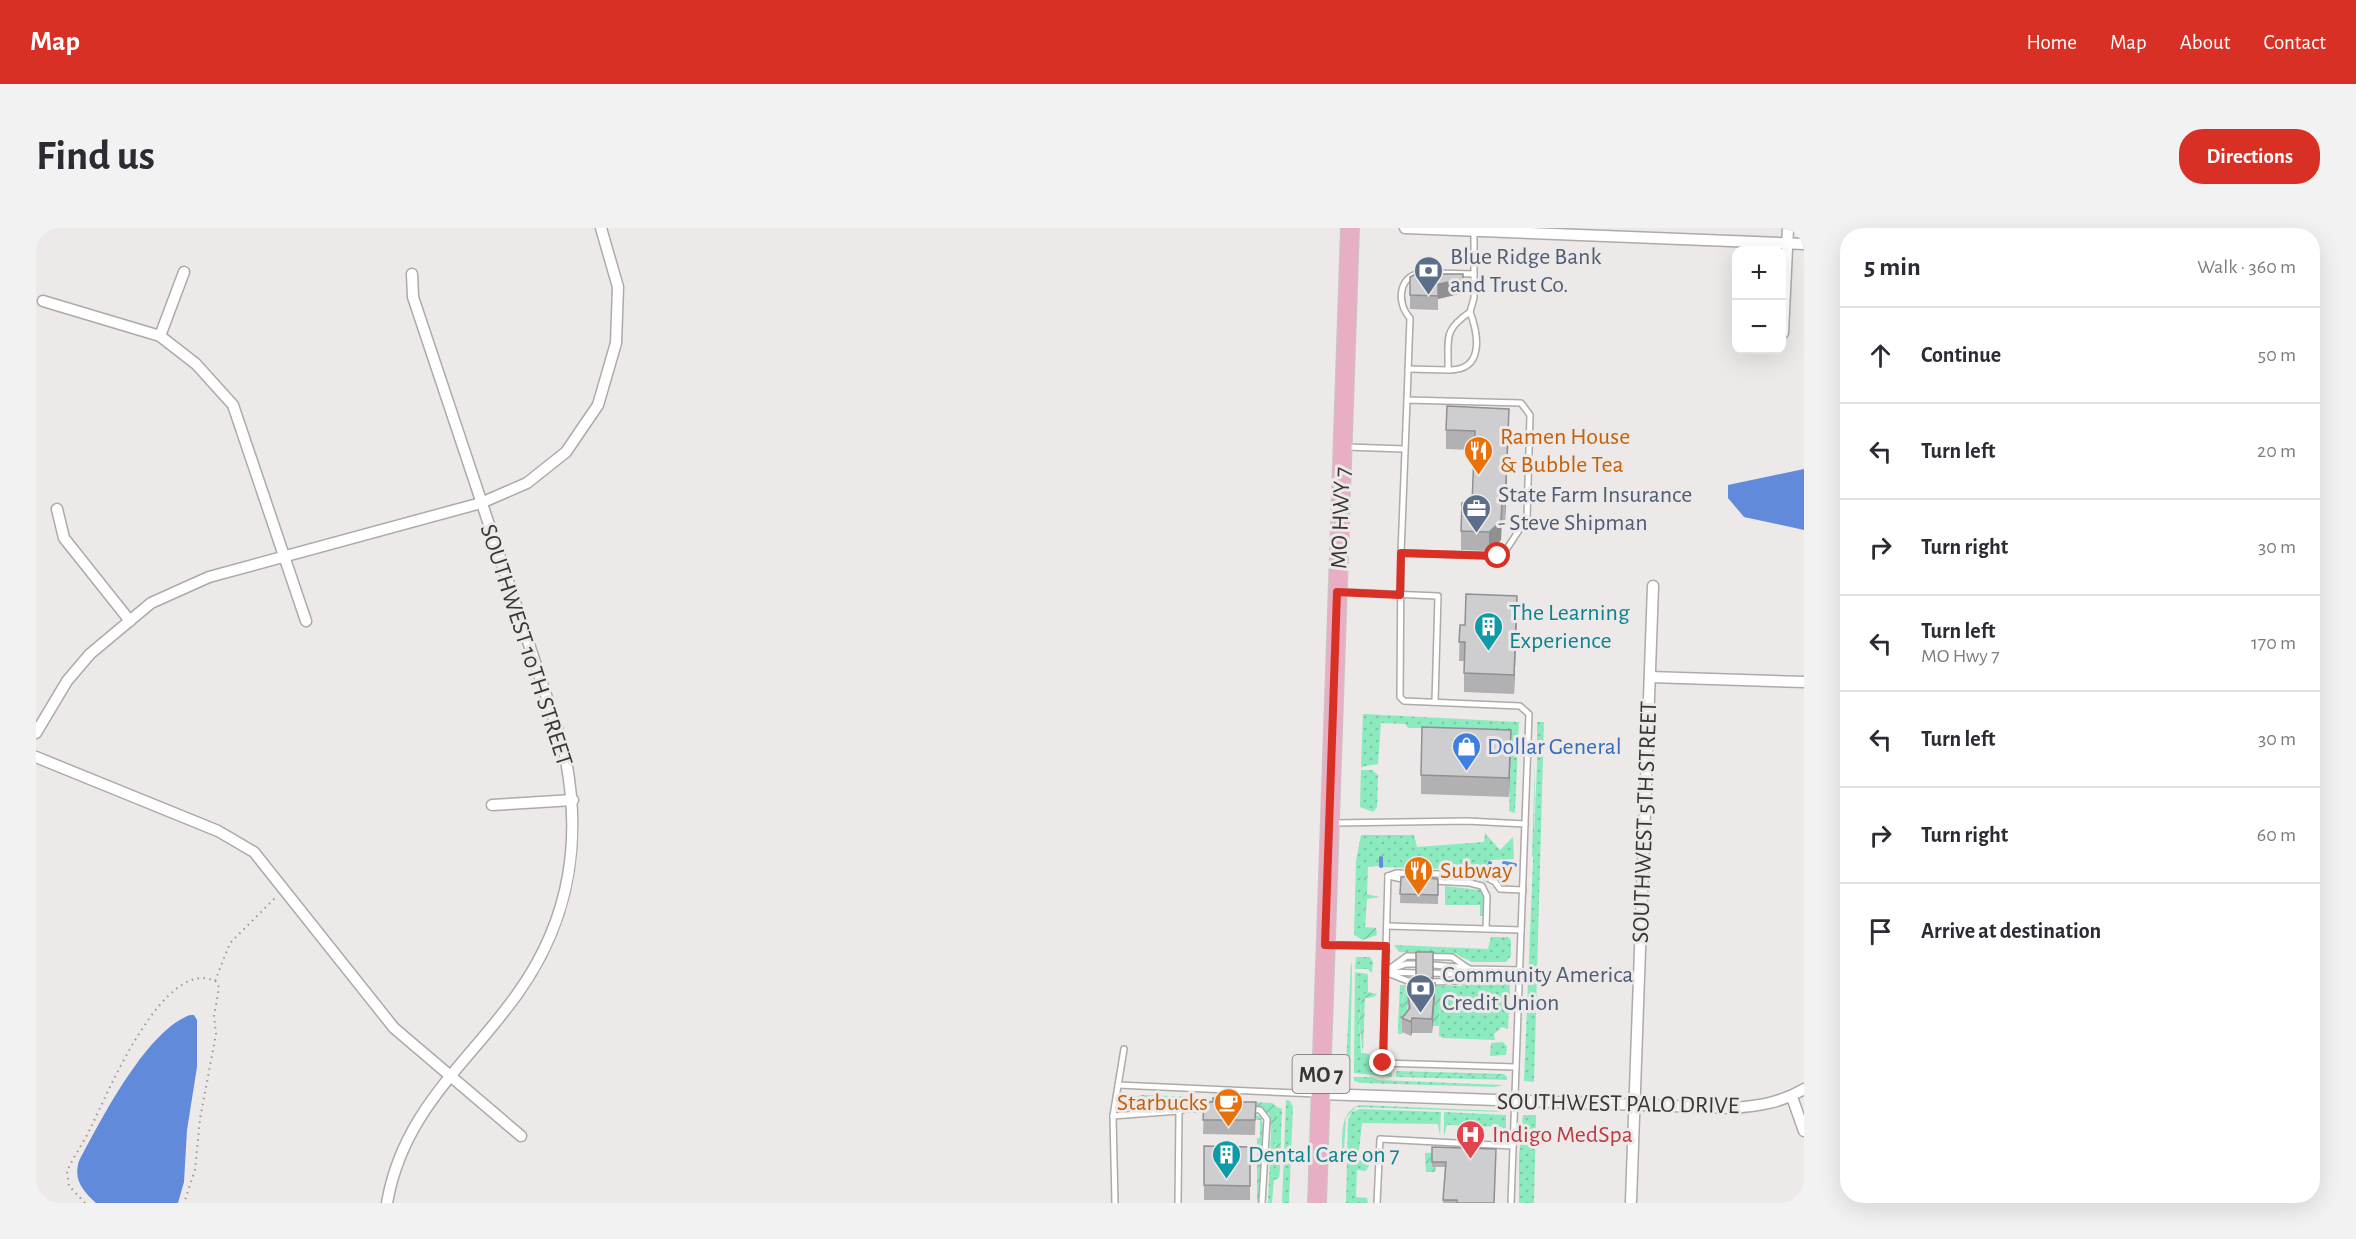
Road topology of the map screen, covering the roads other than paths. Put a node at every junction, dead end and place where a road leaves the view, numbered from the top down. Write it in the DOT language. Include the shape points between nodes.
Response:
graph roads {
  1 [pos="601,228"];
  2 [pos="1350,228"];
  3 [pos="1405,228"];
  4 [pos="1788,228"];
  5 [pos="1474,230"];
  6 [pos="1615,232"];
  7 [pos="1787,244"];
  8 [pos="1804,244"];
  9 [pos="184,272"];
  10 [pos="412,274"];
  11 [pos="1474,274"];
  12 [pos="1784,300"];
  13 [pos="43,301"];
  14 [pos="1470,312"];
  15 [pos="160,336"];
  16 [pos="1408,369"];
  17 [pos="1448,370"];
  18 [pos="1407,400"];
  19 [pos="1342,447"];
  20 [pos="1404,449"];
  21 [pos="481,503"];
  22 [pos="57,509"];
  23 [pos="1401,553"];
  24 [pos="284,557"];
  25 [pos="1653,586"];
  26 [pos="1337,592"];
  27 [pos="1400,595"];
  28 [pos="130,621"];
  29 [pos="306,621"];
  30 [pos="1650,676"];
  31 [pos="1804,682"];
  32 [pos="1435,702"];
  33 [pos="36,734"];
  34 [pos="36,757"];
  35 [pos="573,800"];
  36 [pos="492,805"];
  37 [pos="1330,822"];
  38 [pos="1525,824"];
  39 [pos="1388,876"];
  40 [pos="1523,890"];
  41 [pos="1387,926"];
  42 [pos="1486,929"];
  43 [pos="1521,930"];
  44 [pos="1325,945"];
  45 [pos="1386,946"];
  46 [pos="1416,964"];
  47 [pos="1433,965"];
  48 [pos="1469,969"];
  49 [pos="1520,970"];
  50 [pos="1385,972"];
  51 [pos="1416,973"];
  52 [pos="1433,973"];
  53 [pos="1416,981"];
  54 [pos="1433,982"];
  55 [pos="1124,1049"];
  56 [pos="1516,1067"];
  57 [pos="450,1074"];
  58 [pos="1118,1085"];
  59 [pos="1804,1089"];
  60 [pos="1321,1094"];
  61 [pos="1791,1097"];
  62 [pos="1515,1101"];
  63 [pos="1633,1105"];
  64 [pos="1213,1109"];
  65 [pos="1245,1109"];
  66 [pos="1179,1111"];
  67 [pos="1113,1116"];
  68 [pos="1804,1131"];
  69 [pos="521,1136"];
  70 [pos="1513,1146"];
  71 [pos="1631,1201"];
  72 [pos="387,1203"];
  73 [pos="1115,1203"];
  74 [pos="1178,1203"];
  75 [pos="1263,1203"];
  76 [pos="1317,1203"];
  77 [pos="1377,1203"];
  78 [pos="1511,1203"];
  1 -- 21 [label="street, SOUTHWEST 10TH STREET" via="618,286 616,343 598,405 566,452 527,483"];
  2 -- 19 [label="main road, MO HWY 7 / MO 7"];
  3 -- 5 [label="street"];
  4 -- 7 [label="street"];
  5 -- 6 [label="street"];
  5 -- 11 [label="lane"];
  6 -- 7 [label="street"];
  7 -- 8 [label="street"];
  7 -- 12 [label="street"];
  9 -- 15 [label="street"];
  10 -- 21 [label="street, SOUTHWEST 10TH STREET" via="413,297"];
  11 -- 14 [label="lane"];
  11 -- 16 [label="lane" via="1417,273 1407,279 1401,289 1401,301 1403,312 1410,318"];
  13 -- 15 [label="street"];
  14 -- 17 [label="lane" via="1452,324"];
  14 -- 17 [label="lane" via="1476,328 1477,352 1472,362 1460,370"];
  15 -- 24 [label="street" via="196,364 232,405"];
  16 -- 17 [label="lane"];
  16 -- 18 [label="lane"];
  18 -- 20 [label="lane"];
  18 -- 23 [label="lane" via="1521,403 1526,407 1530,415 1527,518 1498,556"];
  19 -- 20 [label="lane"];
  19 -- 26 [label="main road, MO HWY 7 / MO 7"];
  20 -- 23 [label="lane"];
  21 -- 24 [label="street"];
  21 -- 35 [label="street, SOUTHWEST 10TH STREET" via="563,746"];
  22 -- 28 [label="street" via="64,538"];
  23 -- 27 [label="lane"];
  24 -- 28 [label="street" via="209,577 151,603"];
  24 -- 29 [label="street"];
  25 -- 30 [label="street, SOUTHWEST 5TH STREET"];
  26 -- 27 [label="lane"];
  26 -- 37 [label="main road, MO HWY 7 / MO 7"];
  27 -- 32 [label="lane" via="1400,697 1404,701"];
  27 -- 32 [label="lane" via="1438,596"];
  28 -- 33 [label="street" via="90,654 67,681"];
  30 -- 31 [label="street"];
  30 -- 63 [label="street, SOUTHWEST 5TH STREET"];
  32 -- 38 [label="lane" via="1526,709 1530,721"];
  34 -- 57 [label="street" via="218,831 254,852 394,1028"];
  35 -- 36 [label="street"];
  35 -- 57 [label="street, SOUTHWEST 10TH STREET" via="573,848 557,920 517,994"];
  37 -- 38 [label="lane"];
  37 -- 44 [label="main road, MO HWY 7 / MO 7"];
  38 -- 40 [label="lane"];
  39 -- 40 [label="lane" via="1482,875 1500,889"];
  39 -- 41 [label="lane"];
  39 -- 42 [label="lane" via="1482,886 1487,896"];
  40 -- 43 [label="lane"];
  41 -- 42 [label="lane"];
  41 -- 45 [label="lane"];
  42 -- 43 [label="lane"];
  43 -- 49 [label="lane"];
  44 -- 45 [label="lane"];
  44 -- 60 [label="main road, MO HWY 7 / MO 7"];
  45 -- 50 [label="lane"];
  46 -- 50 [label="lane"];
  47 -- 48 [label="lane"];
  48 -- 49 [label="lane"];
  48 -- 50 [label="lane" via="1452,957 1407,956"];
  48 -- 52 [label="lane" via="1453,974"];
  48 -- 54 [label="lane" via="1461,981"];
  49 -- 56 [label="lane"];
  50 -- 51 [label="lane"];
  50 -- 53 [label="lane"];
  50 -- 56 [label="lane" via="1383,1063"];
  55 -- 58 [label="lane"];
  56 -- 62 [label="lane"];
  57 -- 69 [label="street"];
  57 -- 72 [label="street, SOUTHWEST 10TH STREET" via="419,1117 400,1155"];
  58 -- 60 [label="lane"];
  58 -- 67 [label="lane"];
  59 -- 61 [label="street, SOUTHWEST PALO DRIVE"];
  60 -- 62 [label="street, SOUTHWEST PALO DRIVE"];
  60 -- 76 [label="main road, MO HWY 7 / MO 7"];
  61 -- 63 [label="street, SOUTHWEST PALO DRIVE" via="1732,1108"];
  61 -- 68 [label="street"];
  62 -- 63 [label="street, SOUTHWEST PALO DRIVE"];
  62 -- 70 [label="lane"];
  63 -- 71 [label="street, SOUTHWEST 5TH STREET"];
  64 -- 66 [label="lane"];
  65 -- 75 [label="lane" via="1260,1110 1267,1119"];
  66 -- 67 [label="lane"];
  66 -- 74 [label="lane"];
  67 -- 73 [label="lane"];
  70 -- 77 [label="lane" via="1380,1139"];
  70 -- 78 [label="lane"];
}
